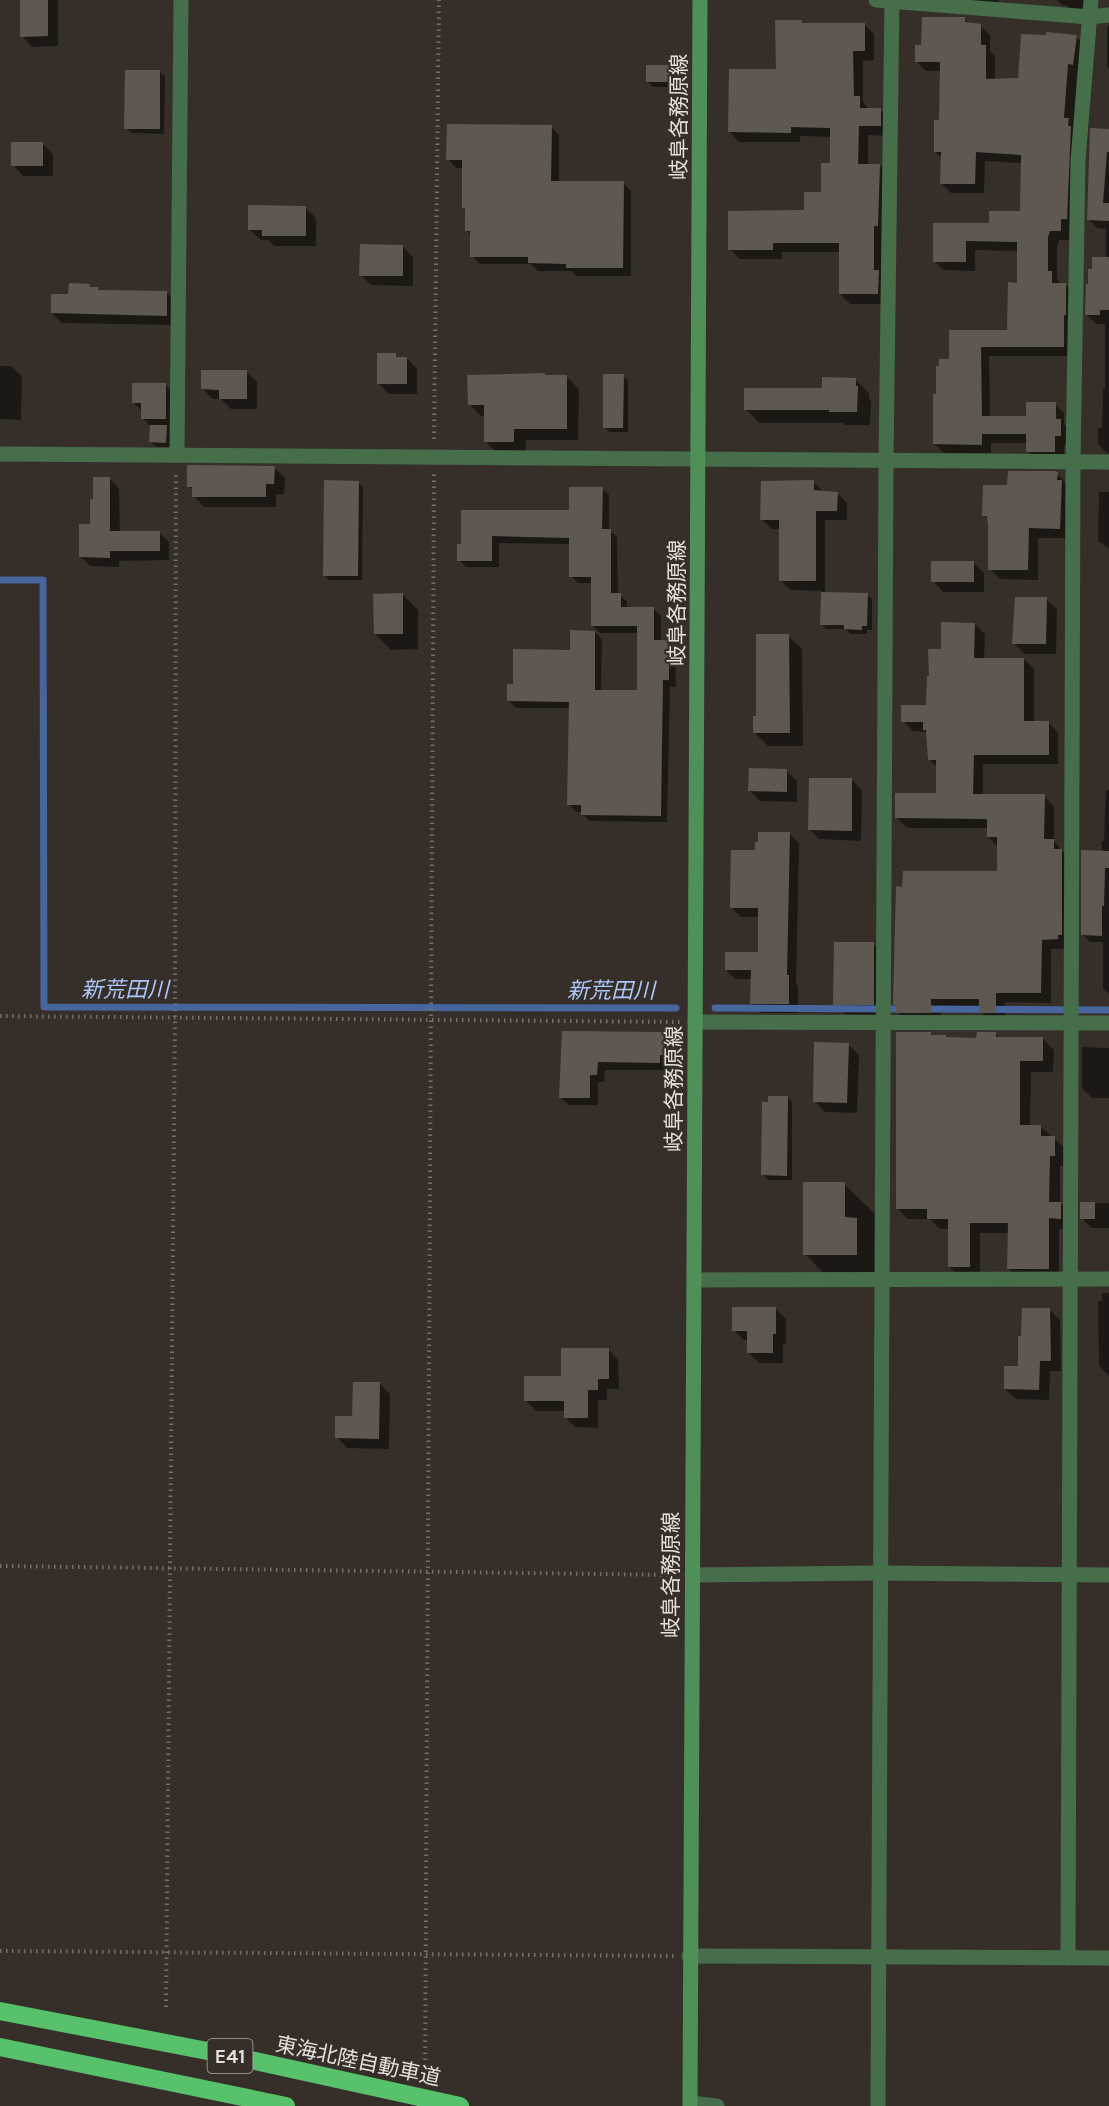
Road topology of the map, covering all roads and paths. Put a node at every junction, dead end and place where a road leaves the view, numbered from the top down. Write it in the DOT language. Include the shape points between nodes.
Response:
graph roads {
  1 [pos="181,0"];
  2 [pos="439,0"];
  3 [pos="700,0"];
  4 [pos="1091,0"];
  5 [pos="887,1"];
  6 [pos="1109,15"];
  7 [pos="1090,17"];
  8 [pos="0,454"];
  9 [pos="177,454"];
  10 [pos="434,458"];
  11 [pos="699,460"];
  12 [pos="886,460"];
  13 [pos="1073,462"];
  14 [pos="1109,462"];
  15 [pos="0,1016"];
  16 [pos="175,1017"];
  17 [pos="431,1019"];
  18 [pos="884,1021"];
  19 [pos="695,1022"];
  20 [pos="1070,1022"];
  21 [pos="1109,1023"];
  22 [pos="882,1278"];
  23 [pos="1069,1279"];
  24 [pos="1109,1279"];
  25 [pos="694,1280"];
  26 [pos="0,1566"];
  27 [pos="171,1567"];
  28 [pos="426,1571"];
  29 [pos="879,1573"];
  30 [pos="1069,1574"];
  31 [pos="692,1575"];
  32 [pos="1109,1575"];
  33 [pos="0,1951"];
  34 [pos="166,1952"];
  35 [pos="425,1954"];
  36 [pos="689,1956"];
  37 [pos="878,1957"];
  38 [pos="1068,1958"];
  39 [pos="1109,1958"];
  40 [pos="166,2007"];
  41 [pos="0,2011"];
  42 [pos="0,2047"];
  43 [pos="425,2072"];
  44 [pos="690,2104"];
  45 [pos="286,2106"];
  46 [pos="460,2106"];
  47 [pos="717,2106"];
  48 [pos="878,2106"];
  1 -- 9 [label="street"];
  2 -- 10 [label="path"];
  3 -- 11 [label="main road, 岐阜各務原線"];
  4 -- 7 [label="street"];
  5 -- 7 [label="street"];
  5 -- 12 [label="street"];
  6 -- 7 [label="street"];
  7 -- 13 [label="street" via="1078,160"];
  8 -- 9 [label="street"];
  9 -- 10 [label="street"];
  9 -- 16 [label="path"];
  10 -- 11 [label="street"];
  10 -- 17 [label="path"];
  11 -- 12 [label="street"];
  11 -- 19 [label="main road, 岐阜各務原線"];
  12 -- 13 [label="street"];
  12 -- 18 [label="street"];
  13 -- 14 [label="street"];
  13 -- 20 [label="street"];
  15 -- 16 [label="path"];
  16 -- 17 [label="path"];
  16 -- 27 [label="path"];
  17 -- 19 [label="path"];
  17 -- 28 [label="path"];
  18 -- 19 [label="street"];
  18 -- 20 [label="street"];
  18 -- 22 [label="street"];
  19 -- 25 [label="main road, 岐阜各務原線"];
  20 -- 21 [label="street"];
  20 -- 23 [label="street"];
  22 -- 23 [label="street"];
  22 -- 25 [label="street"];
  22 -- 29 [label="street"];
  23 -- 24 [label="street"];
  23 -- 30 [label="street"];
  25 -- 31 [label="main road, 岐阜各務原線"];
  26 -- 27 [label="path"];
  27 -- 28 [label="path"];
  27 -- 34 [label="path"];
  28 -- 31 [label="path"];
  28 -- 35 [label="path"];
  29 -- 30 [label="street"];
  29 -- 31 [label="street"];
  29 -- 37 [label="street"];
  30 -- 32 [label="street"];
  30 -- 38 [label="street"];
  31 -- 36 [label="main road, 岐阜各務原線"];
  33 -- 34 [label="path"];
  34 -- 35 [label="path"];
  34 -- 40 [label="path"];
  35 -- 36 [label="path"];
  35 -- 43 [label="path"];
  36 -- 37 [label="street"];
  36 -- 44 [label="main road, 岐阜各務原線"];
  37 -- 38 [label="street"];
  37 -- 48 [label="street"];
  38 -- 39 [label="street"];
  41 -- 46 [label="highway, 東海北陸自動車道 / E41" via="228,2055"];
  42 -- 45 [label="highway, E41"];
  44 -- 47 [label="street"];
}
